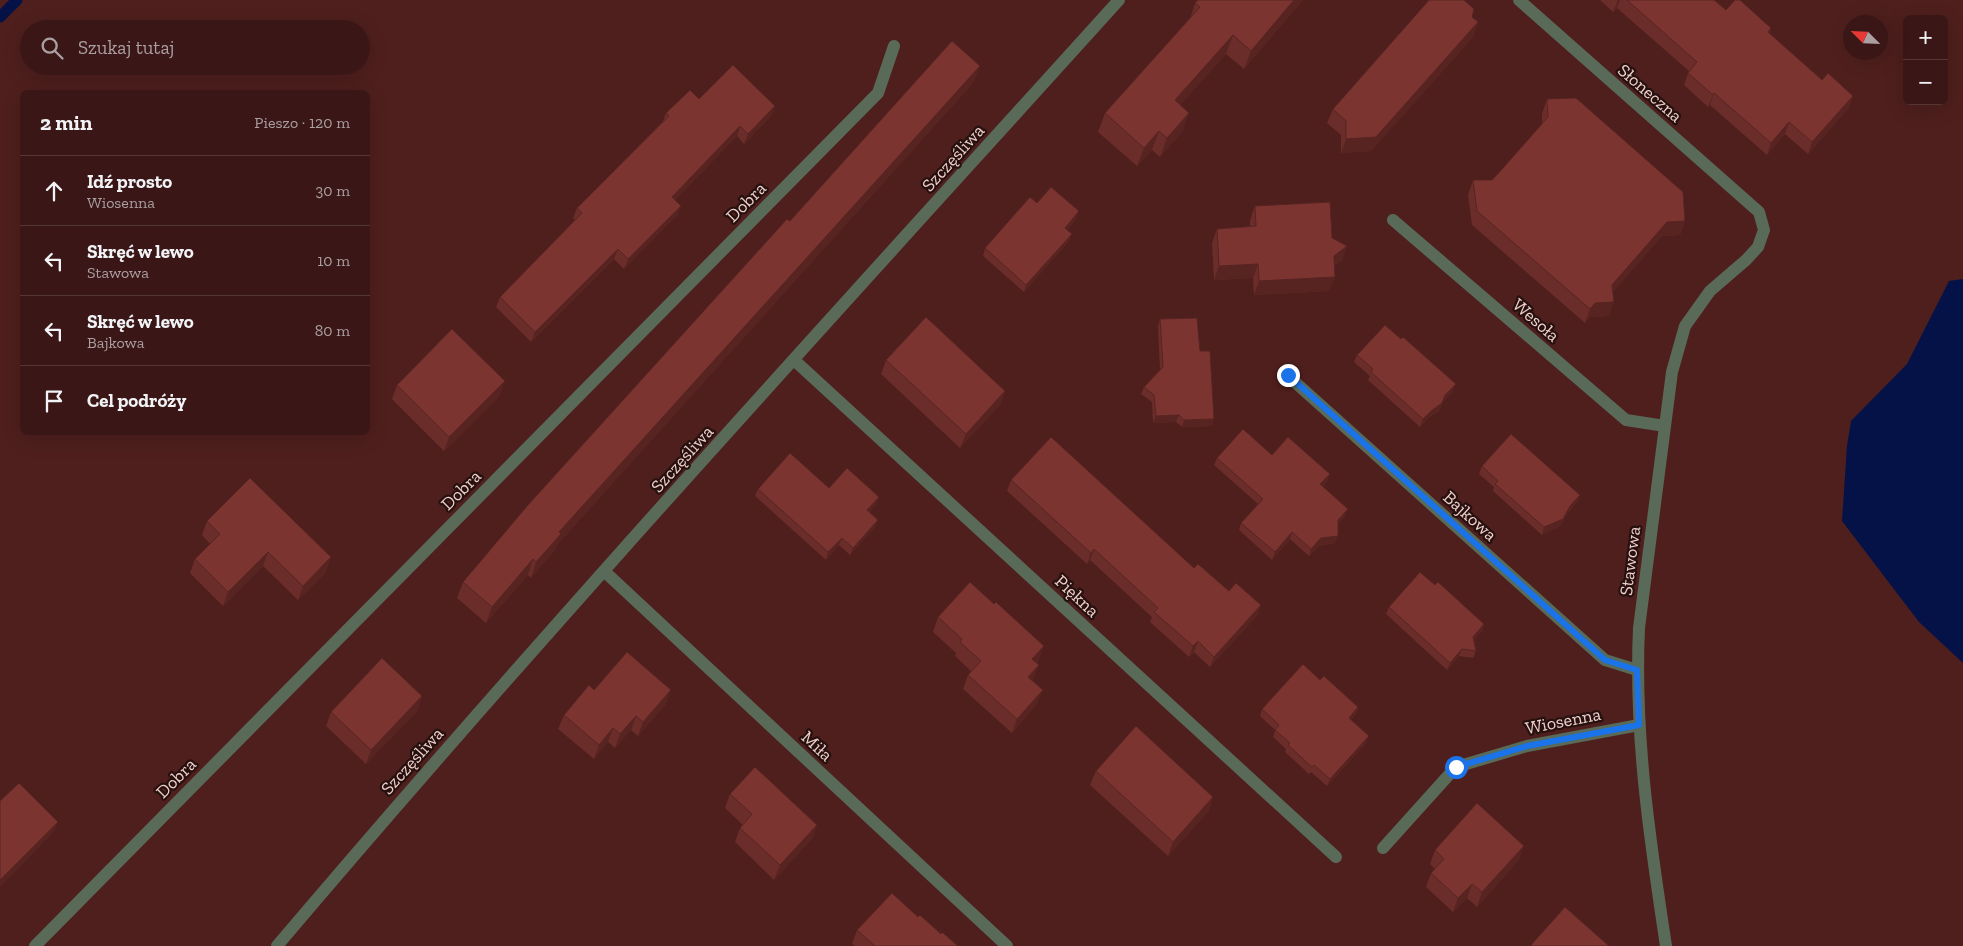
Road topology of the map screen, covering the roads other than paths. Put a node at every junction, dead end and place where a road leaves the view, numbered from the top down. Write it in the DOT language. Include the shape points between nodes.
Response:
graph roads {
  1 [pos="1119,0"];
  2 [pos="1519,0"];
  3 [pos="894,46"];
  4 [pos="1759,212"];
  5 [pos="1393,220"];
  6 [pos="794,360"];
  7 [pos="1288,375"];
  8 [pos="1665,426"];
  9 [pos="604,571"];
  10 [pos="1637,670"];
  11 [pos="1639,725"];
  12 [pos="1384,848"];
  13 [pos="1336,857"];
  14 [pos="35,946"];
  15 [pos="276,946"];
  16 [pos="1006,946"];
  17 [pos="1666,946"];
  1 -- 6 [label="street, Szczęśliwa"];
  2 -- 4 [label="street, Słoneczna"];
  3 -- 14 [label="street, Dobra" via="878,93"];
  4 -- 8 [label="street, Stawowa" via="1764,230 1758,247 1710,291 1685,326 1672,372"];
  5 -- 8 [label="street, Wesoła" via="1626,420"];
  6 -- 9 [label="street, Szczęśliwa"];
  6 -- 13 [label="street, Piękna"];
  7 -- 10 [label="street, Bajkowa" via="1605,660"];
  8 -- 10 [label="street, Stawowa" via="1639,628"];
  9 -- 15 [label="street, Szczęśliwa" via="388,814"];
  9 -- 16 [label="street, Miła"];
  10 -- 11 [label="street, Stawowa"];
  11 -- 12 [label="street, Wiosenna" via="1527,746 1456,767"];
  11 -- 17 [label="street, Stawowa" via="1650,842"];
}
